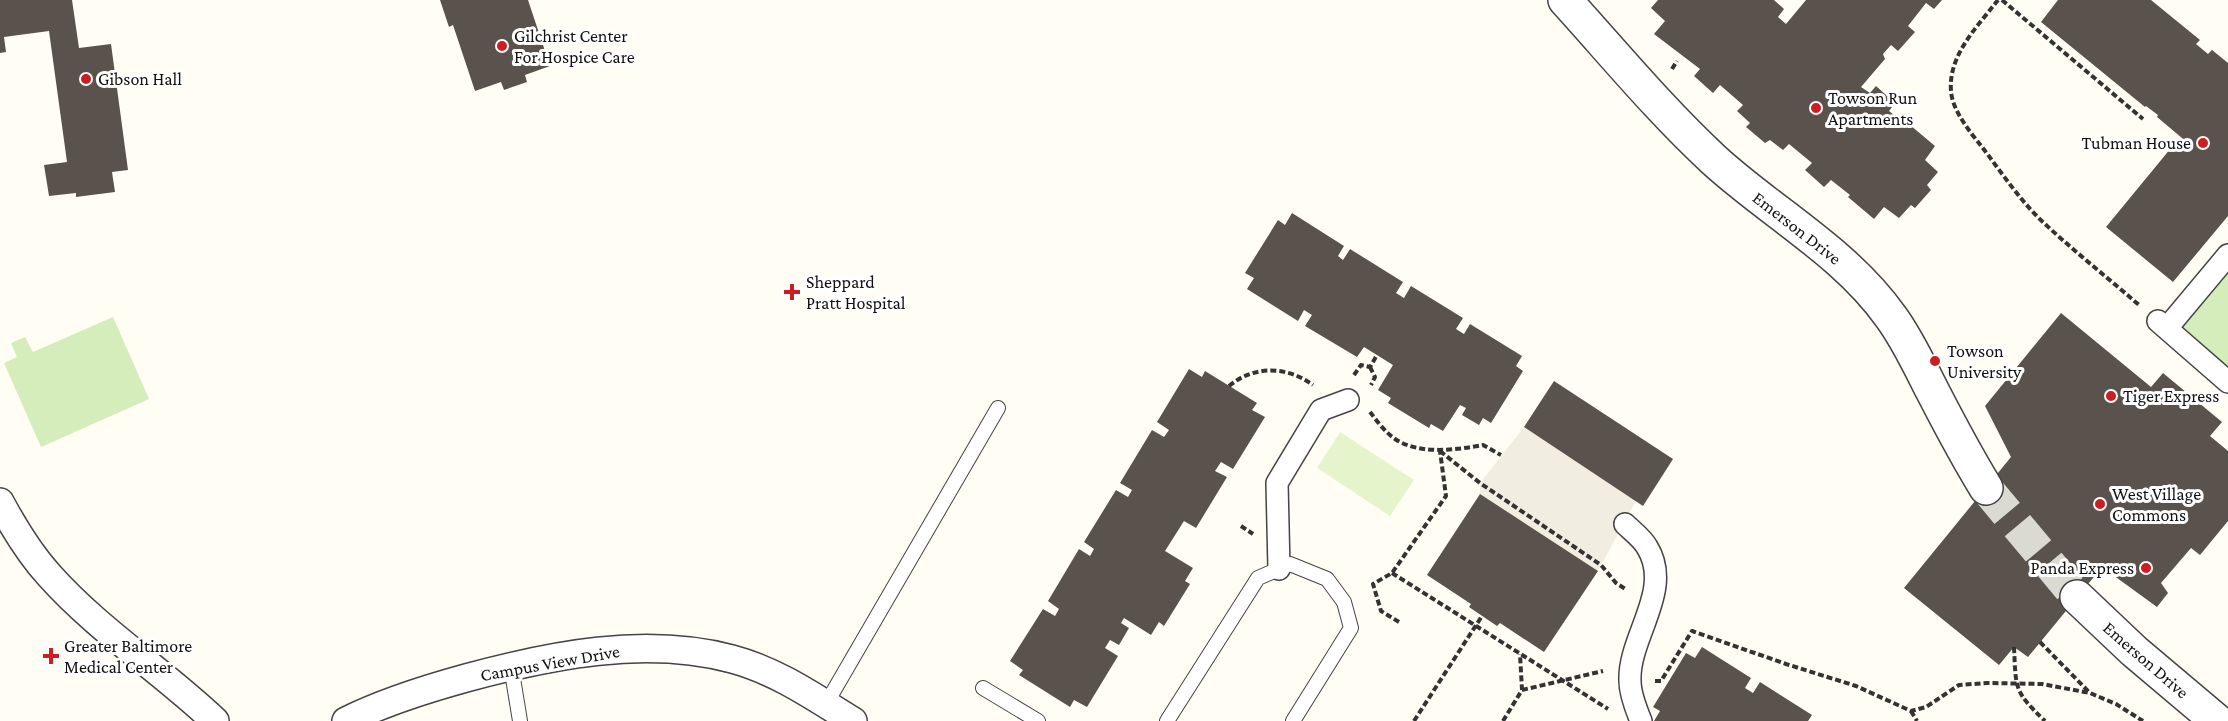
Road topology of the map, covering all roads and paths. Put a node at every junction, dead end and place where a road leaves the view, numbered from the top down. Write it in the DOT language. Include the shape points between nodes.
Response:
graph roads {
  1 [pos="1565,0"];
  2 [pos="2000,0"];
  3 [pos="2144,119"];
  4 [pos="2228,255"];
  5 [pos="2163,325"];
  6 [pos="2228,382"];
  7 [pos="1229,386"];
  8 [pos="1341,403"];
  9 [pos="998,408"];
  10 [pos="1440,451"];
  11 [pos="1501,455"];
  12 [pos="1986,488"];
  13 [pos="0,502"];
  14 [pos="1624,524"];
  15 [pos="1279,569"];
  16 [pos="1392,573"];
  17 [pos="2077,597"];
  18 [pos="1651,604"];
  19 [pos="1482,616"];
  20 [pos="1399,622"];
  21 [pos="1476,626"];
  22 [pos="2040,642"];
  23 [pos="2014,647"];
  24 [pos="1520,654"];
  25 [pos="511,666"];
  26 [pos="1631,673"];
  27 [pos="1563,681"];
  28 [pos="2015,683"];
  29 [pos="983,688"];
  30 [pos="1522,690"];
  31 [pos="2090,693"];
  32 [pos="826,704"];
  33 [pos="1911,711"];
  34 [pos="1617,715"];
  35 [pos="215,721"];
  36 [pos="346,721"];
  37 [pos="520,721"];
  38 [pos="853,721"];
  39 [pos="1038,721"];
  40 [pos="1167,721"];
  41 [pos="1293,721"];
  42 [pos="1414,721"];
  43 [pos="1503,721"];
  44 [pos="1641,721"];
  45 [pos="1917,721"];
  46 [pos="2045,721"];
  47 [pos="2143,721"];
  48 [pos="2217,721"];
  1 -- 12 [label="street, Emerson Drive" via="1713,159 1867,288 1891,316 1911,349"];
  2 -- 3 [label="path"];
  2 -- 5 [label="path" via="1958,53 1951,92 1958,110 1995,164 2044,223"];
  4 -- 5 [label="street"];
  5 -- 6 [label="street"];
  7 -- 8 [label="path" via="1240,376 1277,369 1303,377"];
  8 -- 10 [label="path" via="1368,410 1396,440"];
  8 -- 15 [label="street" via="1321,410 1277,483"];
  9 -- 32 [label="lane"];
  10 -- 11 [label="path" via="1483,445"];
  10 -- 16 [label="path" via="1446,496"];
  10 -- 18 [label="path" via="1480,483 1601,565 1616,583"];
  13 -- 35 [label="street" via="30,552 70,598"];
  14 -- 18 [label="street" via="1648,547 1655,579"];
  15 -- 40 [label="lane" via="1258,578"];
  15 -- 41 [label="lane" via="1290,564 1327,579 1344,602 1351,628"];
  16 -- 20 [label="path" via="1373,584 1381,611"];
  16 -- 21 [label="path"];
  17 -- 48 [label="street, Emerson Drive"];
  18 -- 26 [label="street"];
  19 -- 21 [label="path"];
  21 -- 24 [label="path"];
  21 -- 42 [label="path"];
  22 -- 31 [label="path"];
  23 -- 28 [label="path"];
  24 -- 27 [label="path"];
  24 -- 30 [label="path"];
  25 -- 32 [label="street, Campus View Drive" via="632,649 706,653 766,670"];
  25 -- 36 [label="street, Campus View Drive" via="412,694"];
  25 -- 37 [label="lane"];
  26 -- 27 [label="path"];
  26 -- 33 [label="path" via="1661,681 1692,631 1856,686"];
  26 -- 44 [label="street"];
  27 -- 30 [label="path"];
  27 -- 34 [label="path"];
  28 -- 31 [label="path"];
  28 -- 33 [label="path" via="1959,685 1926,707"];
  28 -- 46 [label="path" via="2023,699"];
  29 -- 39 [label="lane"];
  30 -- 43 [label="path"];
  31 -- 47 [label="path"];
  32 -- 38 [label="street, Campus View Drive"];
  33 -- 45 [label="path"];
}
